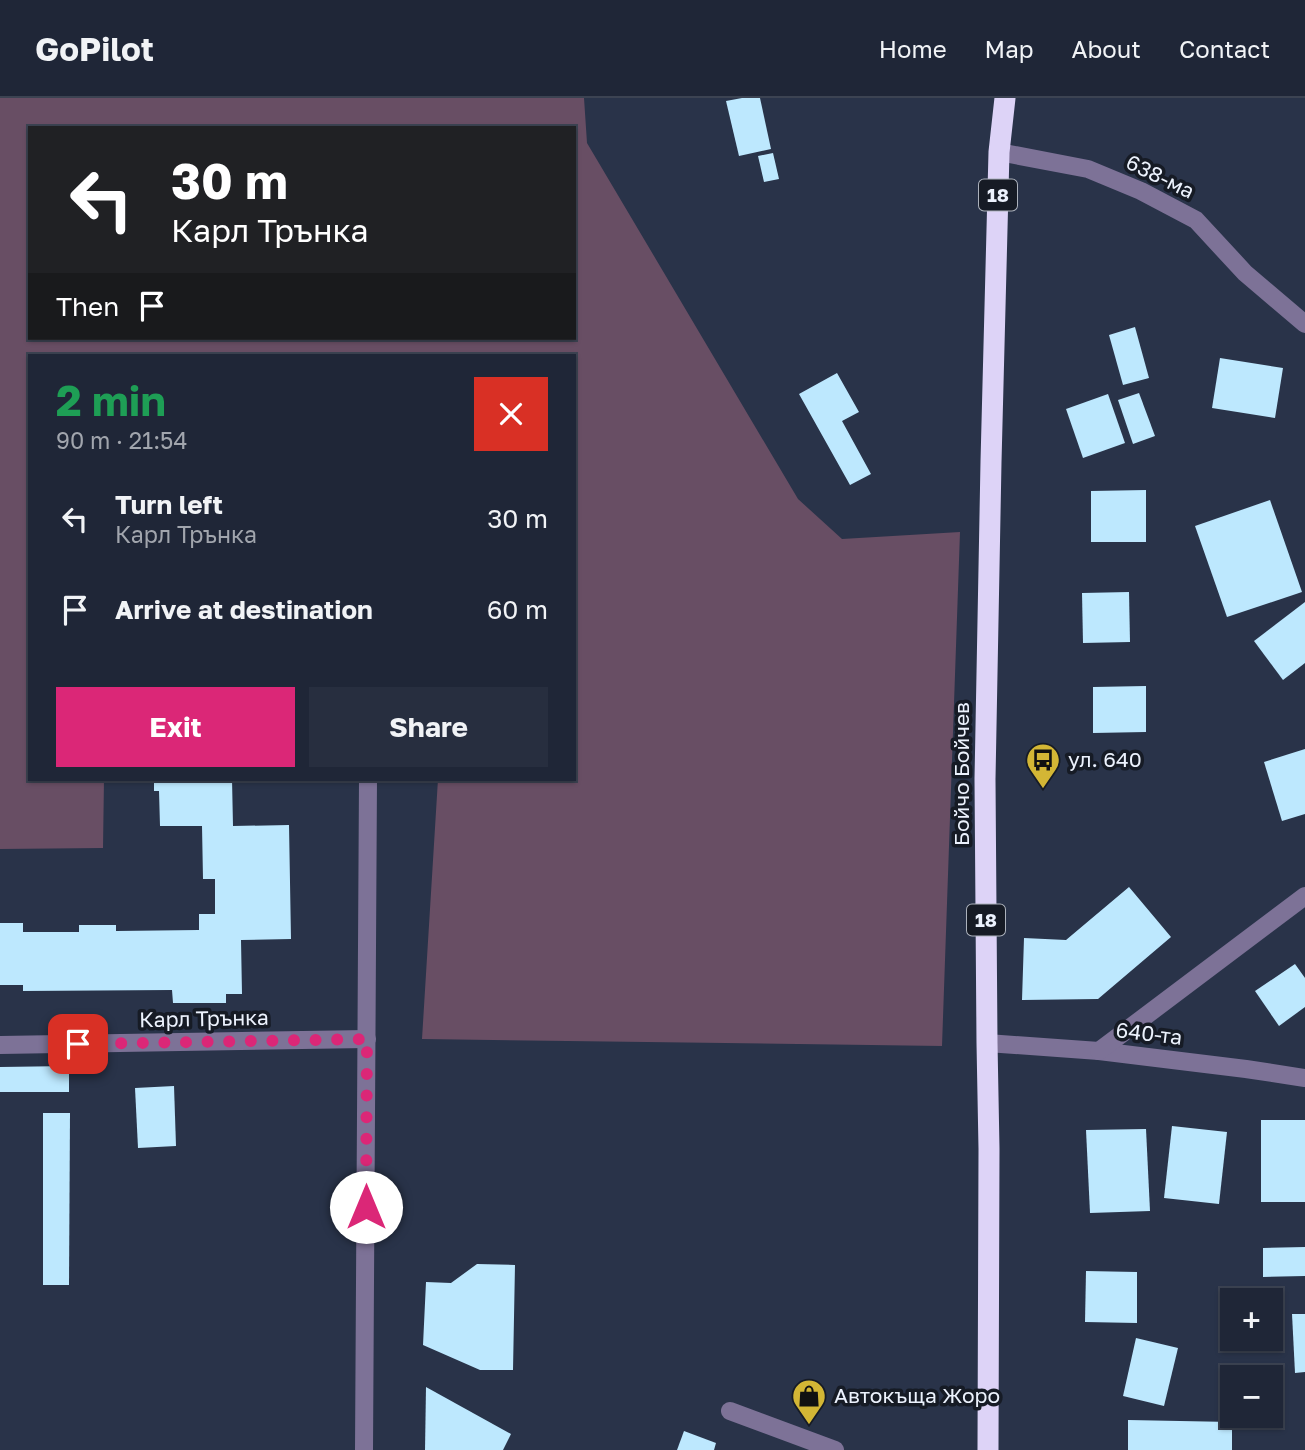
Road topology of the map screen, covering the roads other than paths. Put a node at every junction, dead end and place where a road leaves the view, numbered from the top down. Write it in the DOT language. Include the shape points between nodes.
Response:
graph roads {
  1 [pos="1005,98"];
  2 [pos="999,152"];
  3 [pos="1305,324"];
  4 [pos="368,781"];
  5 [pos="1305,896"];
  6 [pos="367,1039"];
  7 [pos="987,1042"];
  8 [pos="0,1045"];
  9 [pos="1099,1051"];
  10 [pos="1305,1078"];
  11 [pos="730,1411"];
  12 [pos="364,1450"];
  13 [pos="835,1450"];
  14 [pos="988,1450"];
  1 -- 2 [label="highway, Бойчо Бойчев / 18"];
  2 -- 3 [label="street, 638-ма" via="1088,169 1196,220 1245,272"];
  2 -- 7 [label="highway, Бойчо Бойчев / 18" via="985,779"];
  4 -- 6 [label="street"];
  5 -- 9 [label="street"];
  6 -- 8 [label="street, Карл Трънка"];
  6 -- 12 [label="street"];
  7 -- 9 [label="street, 640-та"];
  7 -- 14 [label="highway, Бойчо Бойчев / 18"];
  9 -- 10 [label="street, 640-та"];
  11 -- 13 [label="street"];
}
